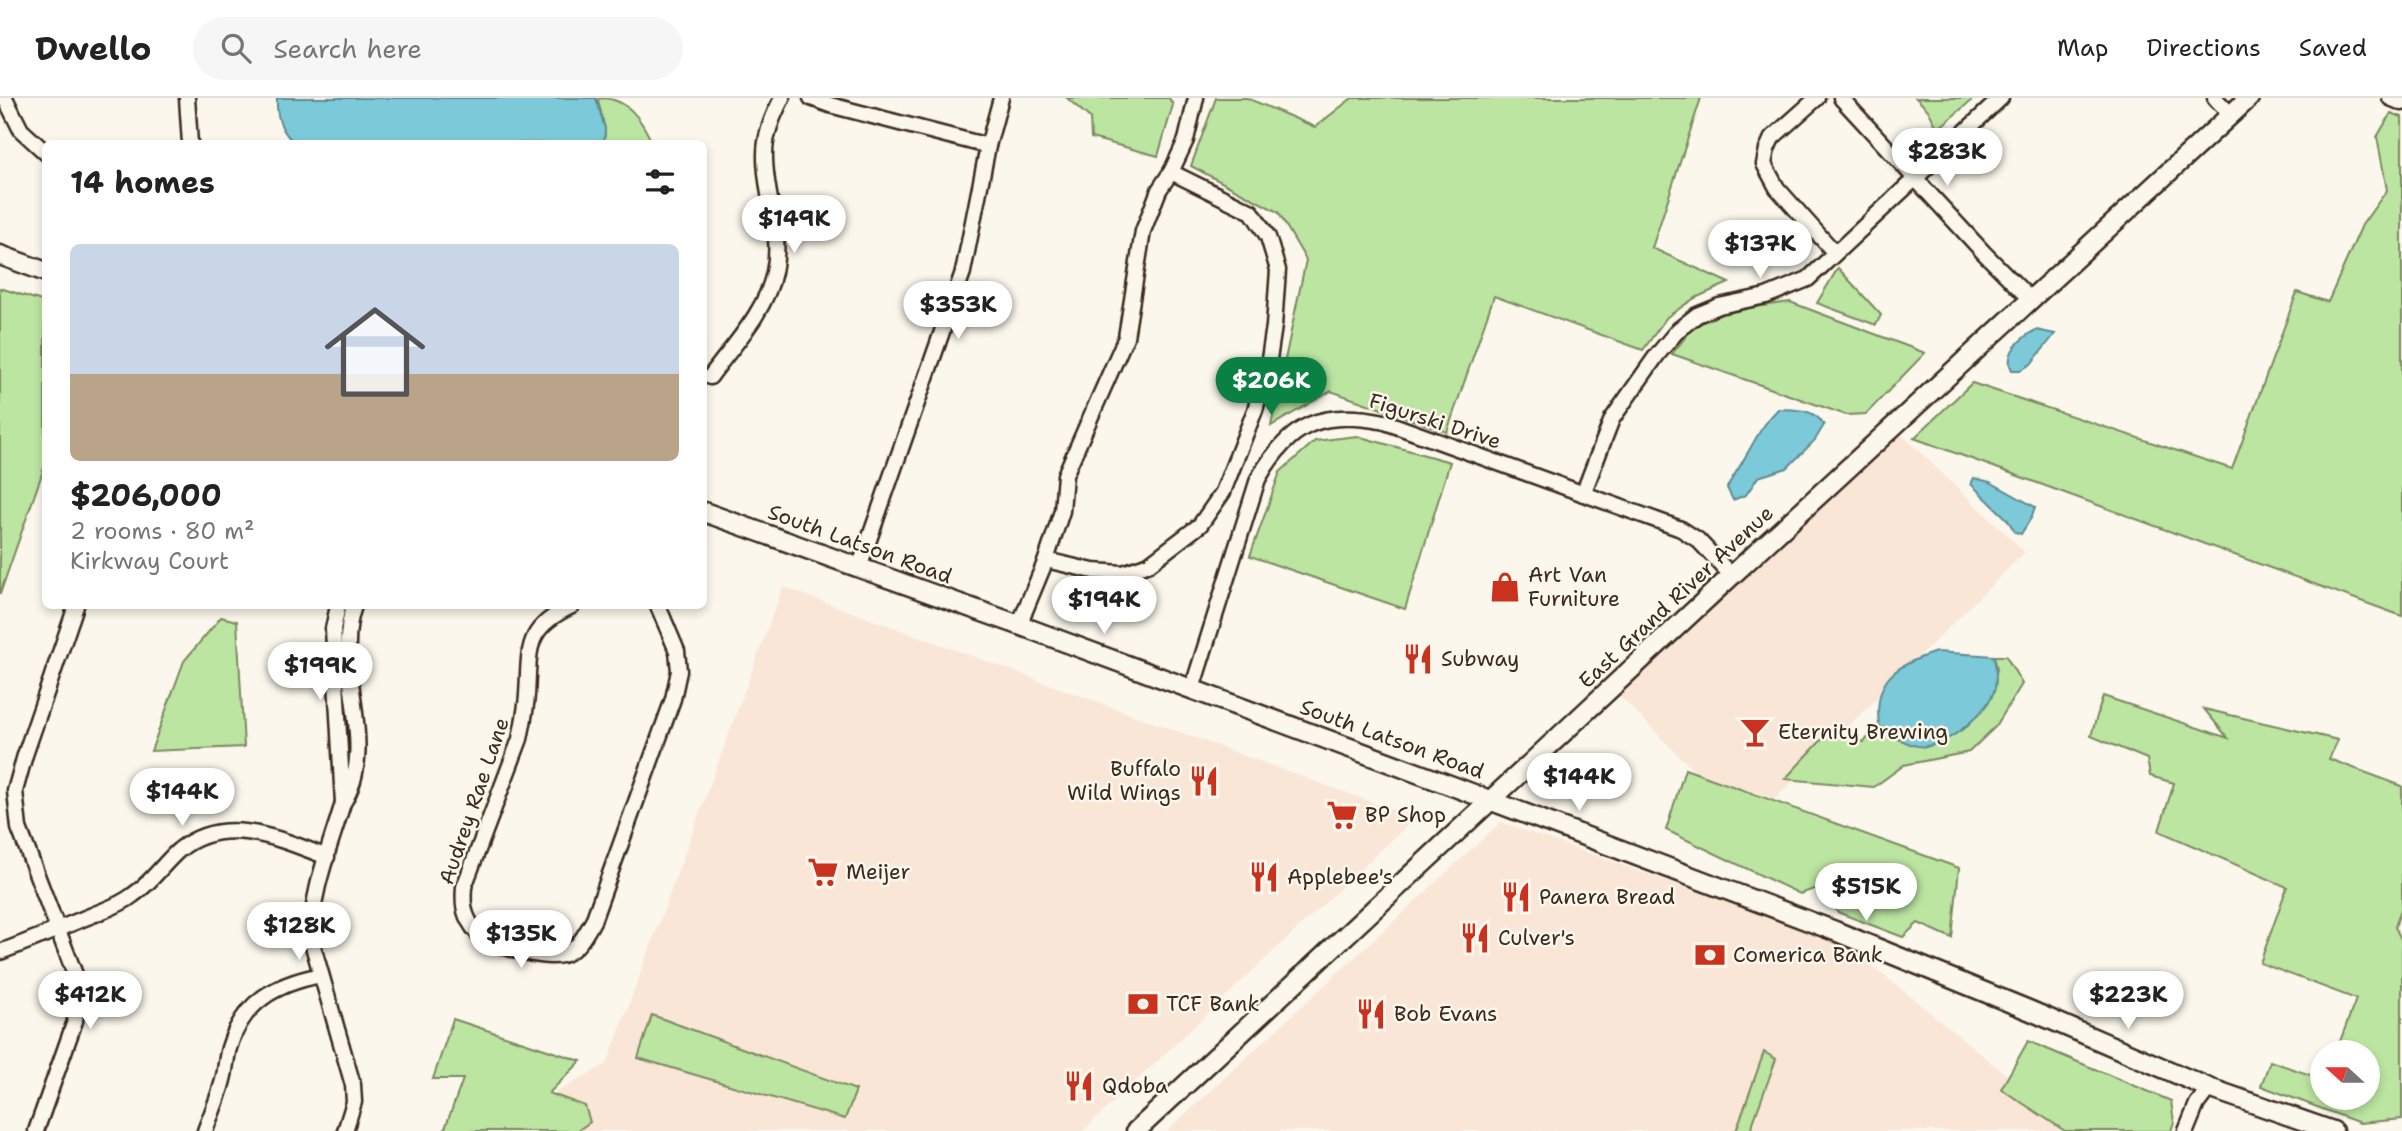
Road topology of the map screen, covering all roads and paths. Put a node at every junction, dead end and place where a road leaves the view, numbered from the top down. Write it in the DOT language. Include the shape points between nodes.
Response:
graph roads {
  1 [pos="5,98"];
  2 [pos="187,98"];
  3 [pos="782,98"];
  4 [pos="811,98"];
  5 [pos="1001,98"];
  6 [pos="1196,98"];
  7 [pos="1817,98"];
  8 [pos="1841,98"];
  9 [pos="2001,98"];
  10 [pos="2215,98"];
  11 [pos="2249,98"];
  12 [pos="2390,98"];
  13 [pos="2402,103"];
  14 [pos="2231,115"];
  15 [pos="190,140"];
  16 [pos="988,146"];
  17 [pos="42,149"];
  18 [pos="1171,172"];
  19 [pos="1915,178"];
  20 [pos="1835,253"];
  21 [pos="0,255"];
  22 [pos="42,271"];
  23 [pos="2030,299"];
  24 [pos="710,377"];
  25 [pos="1583,494"];
  26 [pos="707,514"];
  27 [pos="1046,559"];
  28 [pos="859,568"];
  29 [pos="1732,576"];
  30 [pos="75,609"];
  31 [pos="337,609"];
  32 [pos="354,609"];
  33 [pos="564,609"];
  34 [pos="659,609"];
  35 [pos="1019,625"];
  36 [pos="1192,690"];
  37 [pos="353,696"];
  38 [pos="337,698"];
  39 [pos="1490,800"];
  40 [pos="344,803"];
  41 [pos="327,858"];
  42 [pos="60,929"];
  43 [pos="0,952"];
  44 [pos="321,975"];
  45 [pos="2209,1088"];
  46 [pos="36,1131"];
  47 [pos="205,1131"];
  48 [pos="345,1131"];
  49 [pos="1136,1131"];
  50 [pos="2186,1131"];
  51 [pos="2333,1131"];
  1 -- 17 [label="street" via="21,130"];
  2 -- 15 [label="street"];
  3 -- 24 [label="street" via="770,124 765,154 776,235 774,274 760,308"];
  4 -- 16 [label="street"];
  5 -- 16 [label="street"];
  6 -- 18 [label="street" via="1186,140"];
  7 -- 20 [label="street" via="1772,138 1764,164 1777,188"];
  8 -- 19 [label="street"];
  9 -- 19 [label="street"];
  10 -- 14 [label="street"];
  11 -- 14 [label="main road, East Grand River Avenue"];
  12 -- 13 [label="street"];
  14 -- 23 [label="main road, East Grand River Avenue"];
  16 -- 28 [label="street" via="963,272"];
  18 -- 27 [label="street" via="1143,232 1126,337 1065,475 1062,511"];
  18 -- 27 [label="street" via="1252,212 1268,237 1278,270 1274,326 1255,410 1223,492 1200,525 1149,564 1123,573"];
  19 -- 20 [label="street"];
  19 -- 23 [label="street"];
  20 -- 25 [label="street" via="1798,284 1719,306 1678,330 1612,419"];
  21 -- 22 [label="main road"];
  23 -- 29 [label="main road, East Grand River Avenue"];
  25 -- 29 [label="street, Figurski Drive" via="1681,529"];
  25 -- 36 [label="street, Figurski Drive" via="1385,422 1357,416 1303,427 1270,457 1258,479"];
  26 -- 28 [label="main road, South Latson Road"];
  27 -- 35 [label="street"];
  28 -- 35 [label="main road, South Latson Road"];
  29 -- 39 [label="main road, East Grand River Avenue"];
  30 -- 42 [label="street" via="15,791 19,828"];
  31 -- 38 [label="street" via="333,629"];
  32 -- 37 [label="street" via="349,636"];
  33 -- 34 [label="street, Audrey Rae Lane" via="542,626 531,642 520,738 464,887 469,922 481,936 532,955 566,953 582,940 593,921 680,671"];
  35 -- 36 [label="main road, South Latson Road"];
  36 -- 39 [label="main road, South Latson Road"];
  37 -- 38 [label="street"];
  37 -- 40 [label="street" via="357,774"];
  38 -- 40 [label="street"];
  39 -- 45 [label="main road, South Latson Road" via="1847,936"];
  39 -- 49 [label="main road, East Grand River Avenue"];
  40 -- 41 [label="street"];
  41 -- 42 [label="street" via="247,831 203,837 182,848 133,896"];
  41 -- 44 [label="street" via="311,917 311,939"];
  42 -- 43 [label="street"];
  42 -- 46 [label="street" via="79,985 78,997 75,1021"];
  44 -- 47 [label="street" via="291,981 264,995 241,1018"];
  44 -- 48 [label="street" via="353,1085 354,1101"];
  45 -- 50 [label="street"];
  45 -- 51 [label="main road, South Latson Road"];
}
